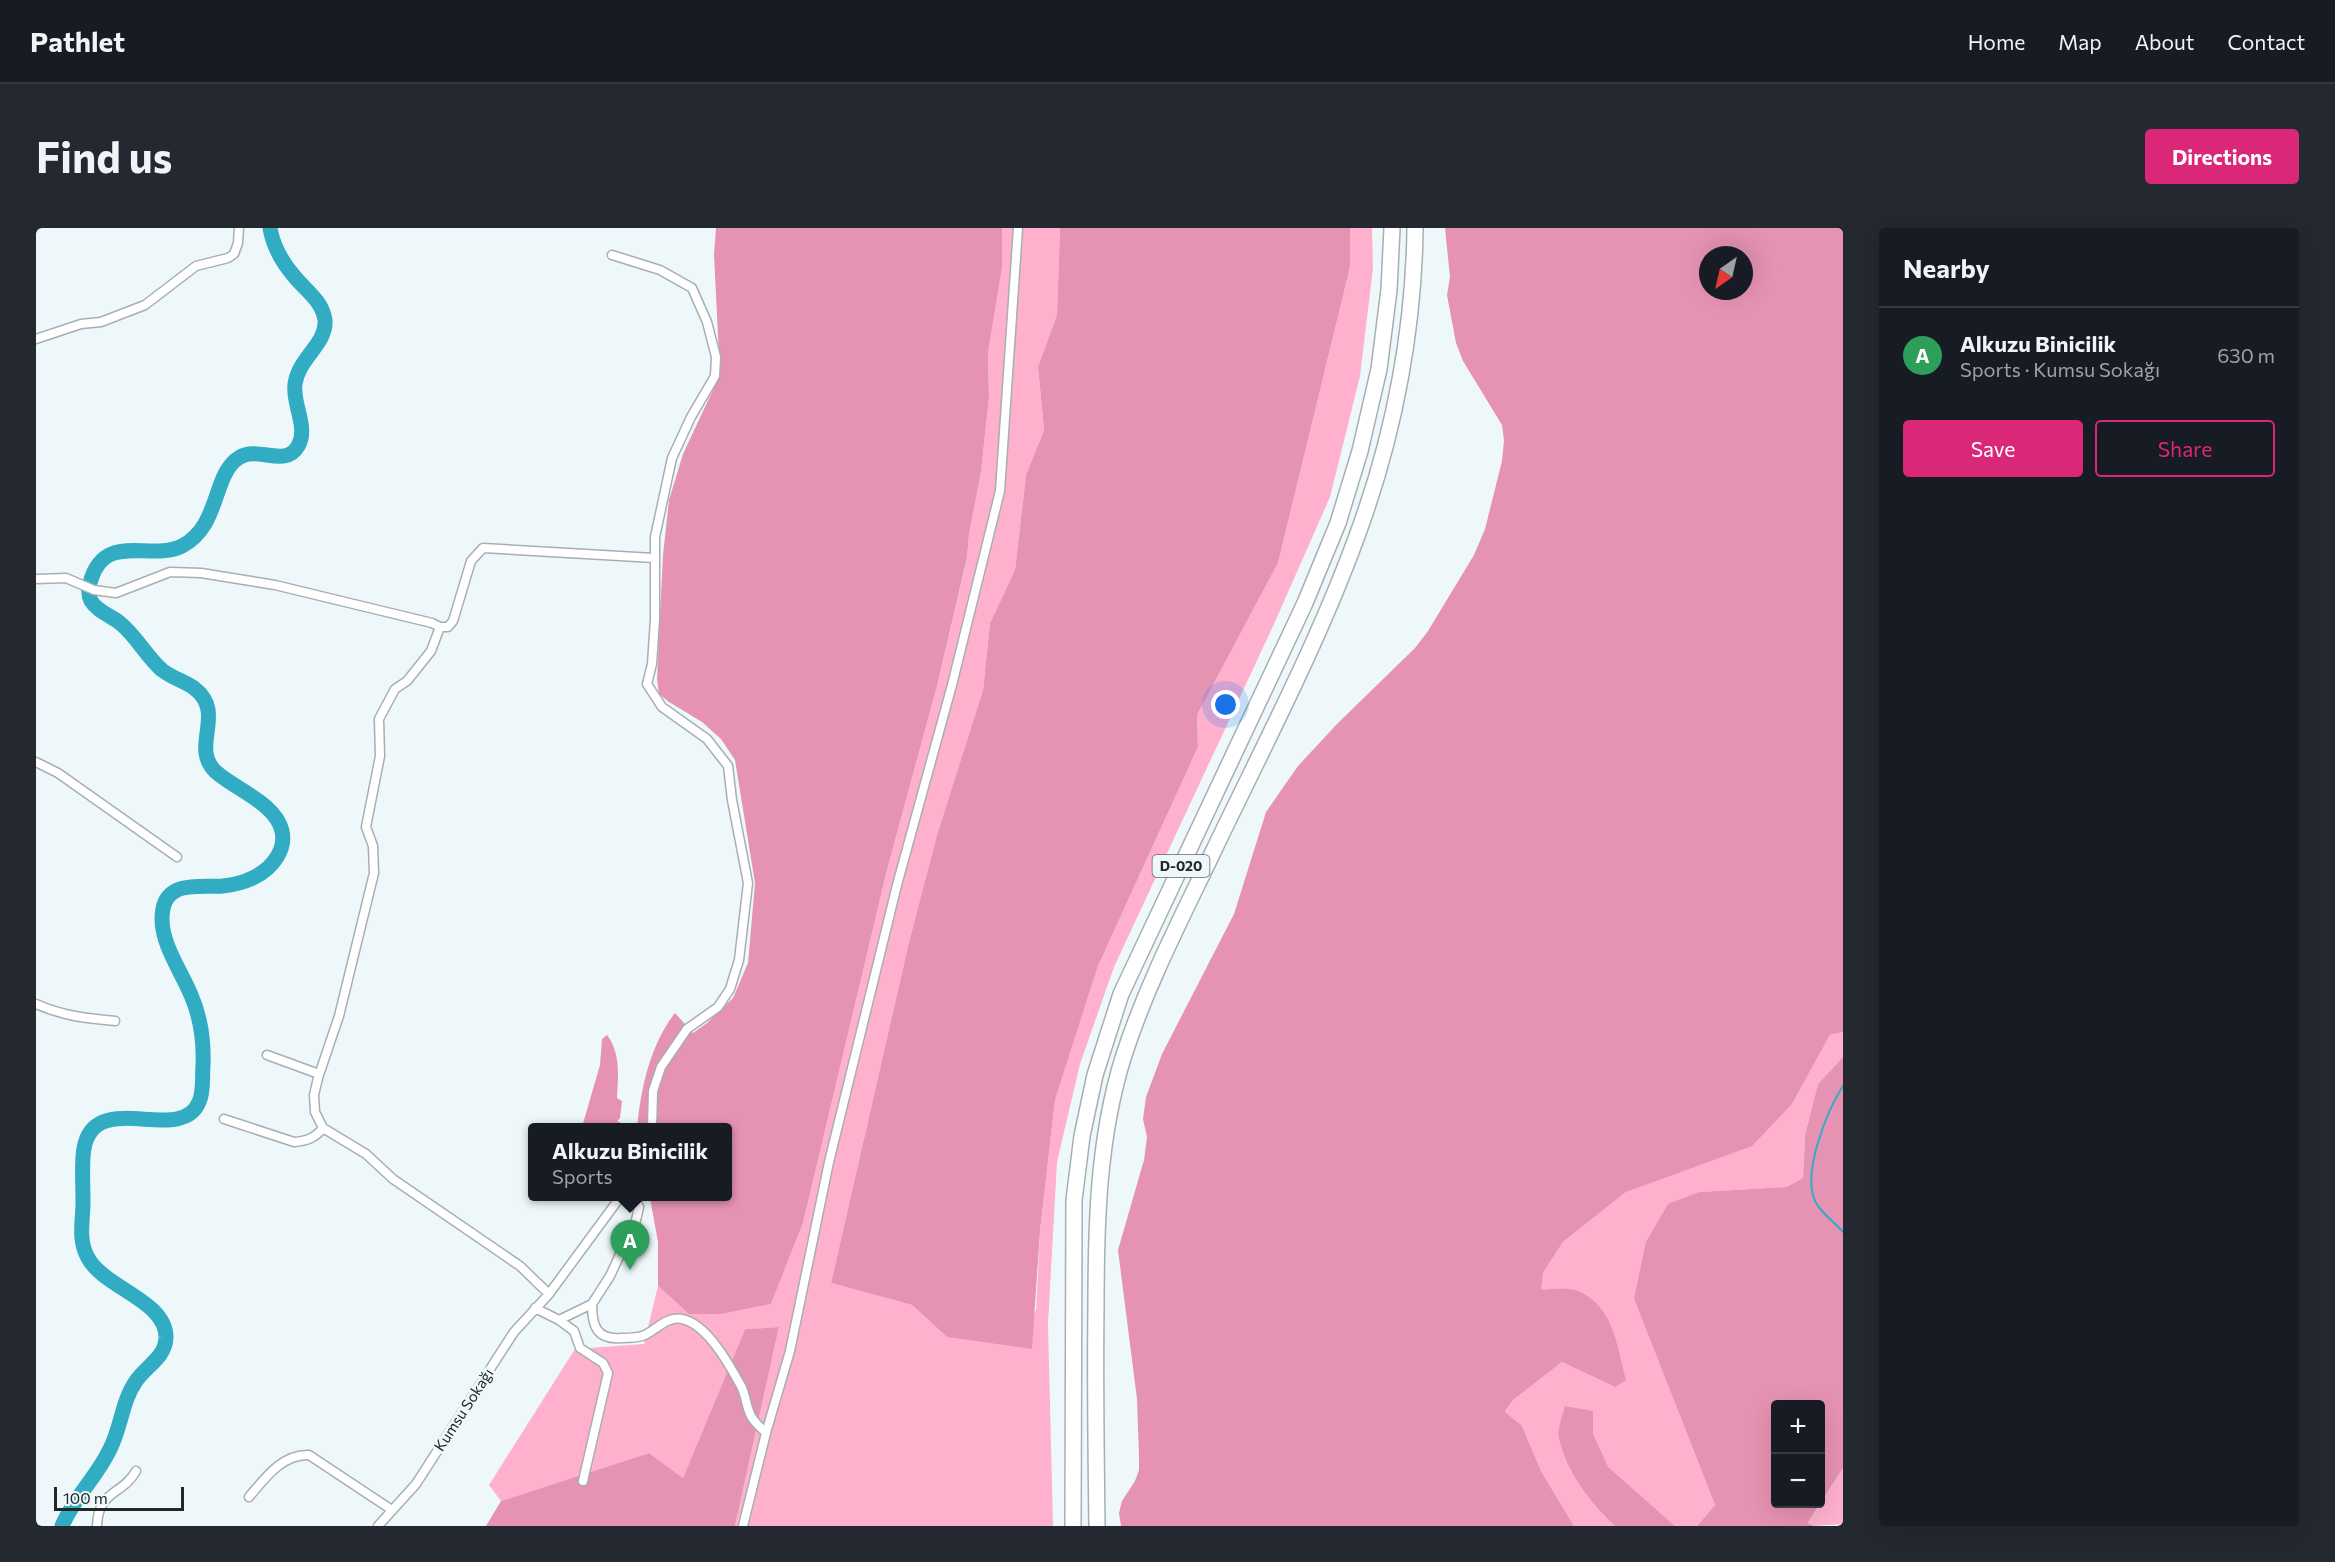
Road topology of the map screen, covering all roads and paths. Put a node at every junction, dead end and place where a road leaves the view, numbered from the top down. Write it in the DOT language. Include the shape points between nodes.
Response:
graph roads {
  1 [pos="239,228"];
  2 [pos="1018,228"];
  3 [pos="1392,228"];
  4 [pos="1415,228"];
  5 [pos="612,255"];
  6 [pos="36,339"];
  7 [pos="654,558"];
  8 [pos="36,579"];
  9 [pos="440,627"];
  10 [pos="36,762"];
  11 [pos="177,857"];
  12 [pos="36,1004"];
  13 [pos="115,1021"];
  14 [pos="267,1055"];
  15 [pos="319,1074"];
  16 [pos="224,1119"];
  17 [pos="652,1123"];
  18 [pos="324,1128"];
  19 [pos="618,1201"];
  20 [pos="636,1201"];
  21 [pos="549,1294"];
  22 [pos="592,1304"];
  23 [pos="535,1308"];
  24 [pos="558,1320"];
  25 [pos="766,1433"];
  26 [pos="136,1471"];
  27 [pos="583,1481"];
  28 [pos="249,1497"];
  29 [pos="392,1510"];
  30 [pos="97,1526"];
  31 [pos="378,1526"];
  32 [pos="743,1526"];
  33 [pos="1073,1526"];
  34 [pos="1097,1526"];
  1 -- 6 [label="street" via="234,254 196,266 145,304"];
  2 -- 25 [label="street" via="1000,491 897,885 829,1162 790,1351"];
  3 -- 33 [label="highway, D-020" via="1379,369 1338,523 1305,603 1121,994 1095,1075 1082,1136 1074,1208"];
  4 -- 34 [label="highway, D-020" via="1411,296 1397,393 1362,522 1327,609 1147,993 1114,1091 1097,1209"];
  5 -- 7 [label="street" via="660,270 692,288 716,357 715,376 672,458"];
  7 -- 9 [label="street" via="483,548 471,561 453,621 448,627"];
  7 -- 17 [label="street" via="655,619 647,684 662,706 707,739 728,766 748,884 739,960 730,989 718,1007 687,1029 661,1066 653,1091"];
  8 -- 9 [label="street" via="66,578 94,590 116,593 170,572 201,573 275,585"];
  9 -- 15 [label="street" via="431,651 407,681 395,689 379,719 380,756 366,826 373,846 374,873 342,1005"];
  10 -- 11 [label="street" via="58,773"];
  12 -- 13 [label="street" via="64,1015"];
  14 -- 15 [label="street"];
  15 -- 18 [label="street" via="315,1112"];
  16 -- 18 [label="street" via="294,1143 316,1136"];
  18 -- 21 [label="street" via="520,1266"];
  19 -- 21 [label="street, Kumsu Sokağı"];
  20 -- 22 [label="street" via="636,1220"];
  21 -- 23 [label="street, Kumsu Sokağı"];
  22 -- 24 [label="street"];
  22 -- 25 [label="street" via="596,1328 610,1339 633,1338 681,1319 703,1329 742,1388 751,1417"];
  23 -- 24 [label="street"];
  23 -- 29 [label="street, Kumsu Sokağı" via="514,1332 416,1484"];
  24 -- 27 [label="street" via="574,1330 580,1348 603,1363 608,1373"];
  25 -- 32 [label="street"];
  26 -- 30 [label="street" via="130,1482 110,1494 101,1506"];
  28 -- 29 [label="street" via="286,1460 309,1455"];
  29 -- 31 [label="street, Kumsu Sokağı"];
}
